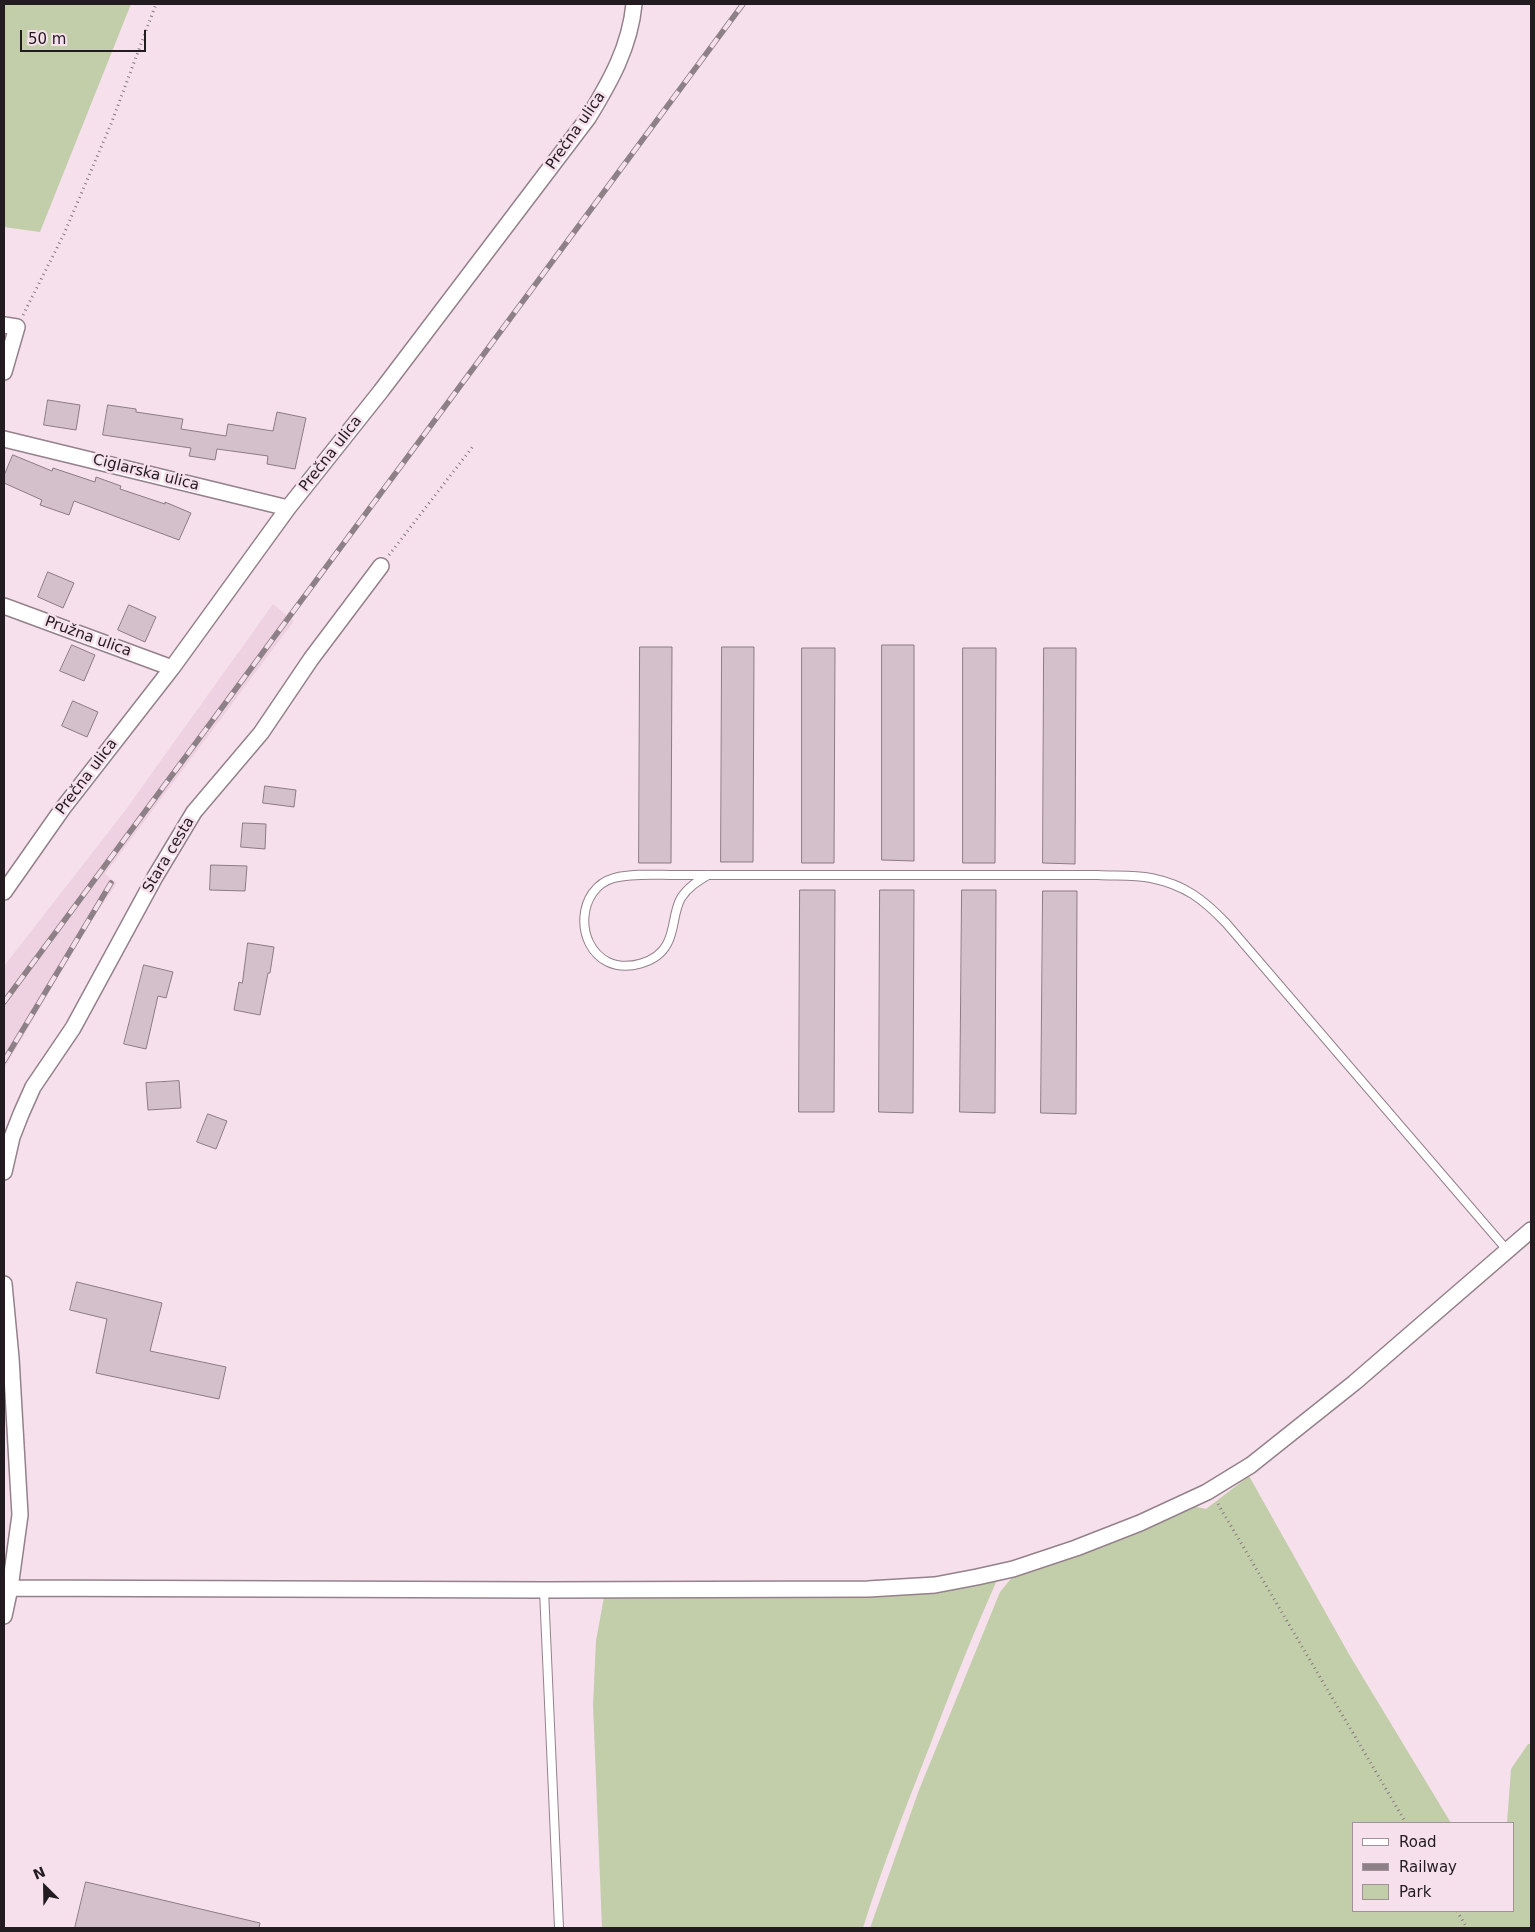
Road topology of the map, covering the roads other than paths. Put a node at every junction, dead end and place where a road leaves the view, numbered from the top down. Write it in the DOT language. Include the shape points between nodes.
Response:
graph roads {
  1 [pos="634,4"];
  2 [pos="11,326"];
  3 [pos="4,372"];
  4 [pos="4,439"];
  5 [pos="288,508"];
  6 [pos="381,566"];
  7 [pos="4,606"];
  8 [pos="172,668"];
  9 [pos="708,875"];
  10 [pos="4,892"];
  11 [pos="4,1172"];
  12 [pos="1531,1230"];
  13 [pos="1507,1250"];
  14 [pos="4,1284"];
  15 [pos="7,1588"];
  16 [pos="544,1590"];
  17 [pos="4,1616"];
  18 [pos="559,1928"];
  1 -- 5 [label="street, Prečna ulica" via="623,55 588,118"];
  2 -- 3 [label="street"];
  4 -- 5 [label="street, Ciglarska ulica"];
  5 -- 8 [label="street, Prečna ulica"];
  6 -- 11 [label="street, Stara cesta" via="311,659 261,733 194,812 72,1028 33,1087 12,1137"];
  7 -- 8 [label="street, Pružna ulica"];
  8 -- 10 [label="street, Prečna ulica" via="63,808"];
  9 -- 9 [label="lane" via="625,875 610,879 593,893 585,915 586,937 592,948 617,965 640,964 658,954 667,946 682,897 691,886"];
  9 -- 13 [label="lane" via="1130,876 1181,887 1198,897 1226,923"];
  12 -- 13 [label="street"];
  13 -- 16 [label="street" via="1354,1383 1251,1465 1210,1490 1076,1548 1013,1569 935,1585"];
  14 -- 15 [label="street" via="20,1515"];
  15 -- 16 [label="street"];
  15 -- 17 [label="street"];
  16 -- 18 [label="lane"];
}
